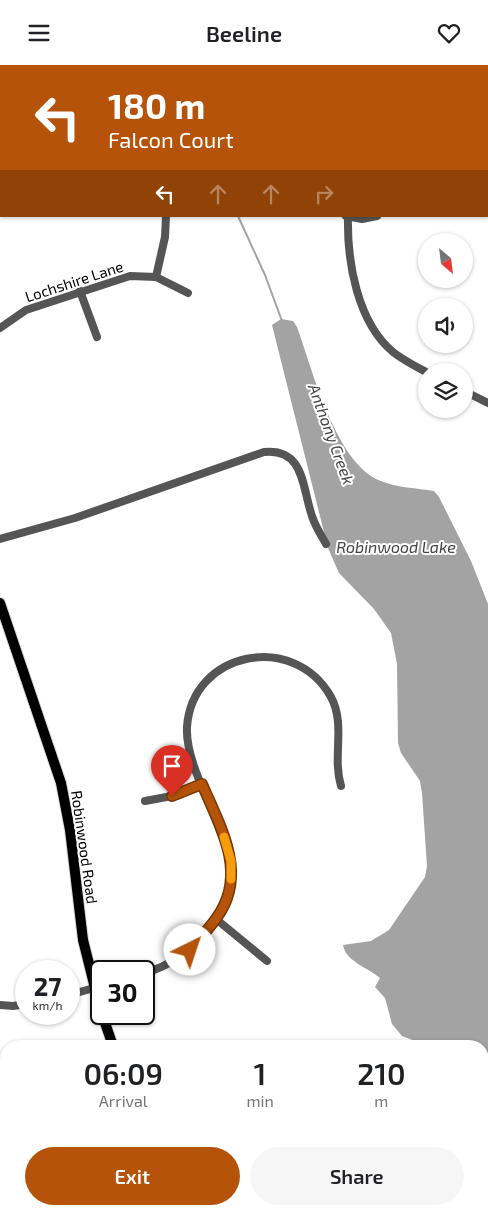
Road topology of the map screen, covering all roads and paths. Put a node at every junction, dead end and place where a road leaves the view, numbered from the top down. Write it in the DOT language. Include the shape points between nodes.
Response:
graph roads {
  1 [pos="166,217"];
  2 [pos="347,217"];
  3 [pos="372,217"];
  4 [pos="156,277"];
  5 [pos="80,291"];
  6 [pos="188,293"];
  7 [pos="0,328"];
  8 [pos="97,337"];
  9 [pos="418,367"];
  10 [pos="473,396"];
  11 [pos="488,403"];
  12 [pos="0,539"];
  13 [pos="326,544"];
  14 [pos="0,603"];
  15 [pos="202,784"];
  16 [pos="341,786"];
  17 [pos="145,801"];
  18 [pos="216,919"];
  19 [pos="267,961"];
  20 [pos="90,962"];
  21 [pos="155,968"];
  22 [pos="0,1005"];
  23 [pos="15,1006"];
  24 [pos="106,1025"];
  25 [pos="111,1040"];
  1 -- 4 [label="street"];
  2 -- 3 [label="street"];
  2 -- 9 [label="street" via="349,262 369,321 394,353"];
  4 -- 5 [label="street, Lochshire Lane" via="130,276"];
  4 -- 6 [label="street, Lochshire Lane"];
  5 -- 7 [label="street, Lochshire Lane" via="26,310"];
  5 -- 8 [label="street"];
  10 -- 11 [label="street"];
  12 -- 13 [label="street" via="75,518 203,472 274,451 291,459 299,468 312,515"];
  14 -- 20 [label="main road, Robinwood Road" via="61,783 83,940"];
  15 -- 16 [label="street" via="187,738 188,720 196,697 206,681 220,669 242,660 264,657 291,662 307,671 320,681 330,697 338,722 336,770"];
  15 -- 17 [label="street" via="172,796"];
  15 -- 18 [label="street" via="231,861 229,892"];
  18 -- 19 [label="street"];
  18 -- 21 [label="street" via="190,950"];
  22 -- 23 [label="street"];
  24 -- 25 [label="main road, Robinwood Road"];
}
